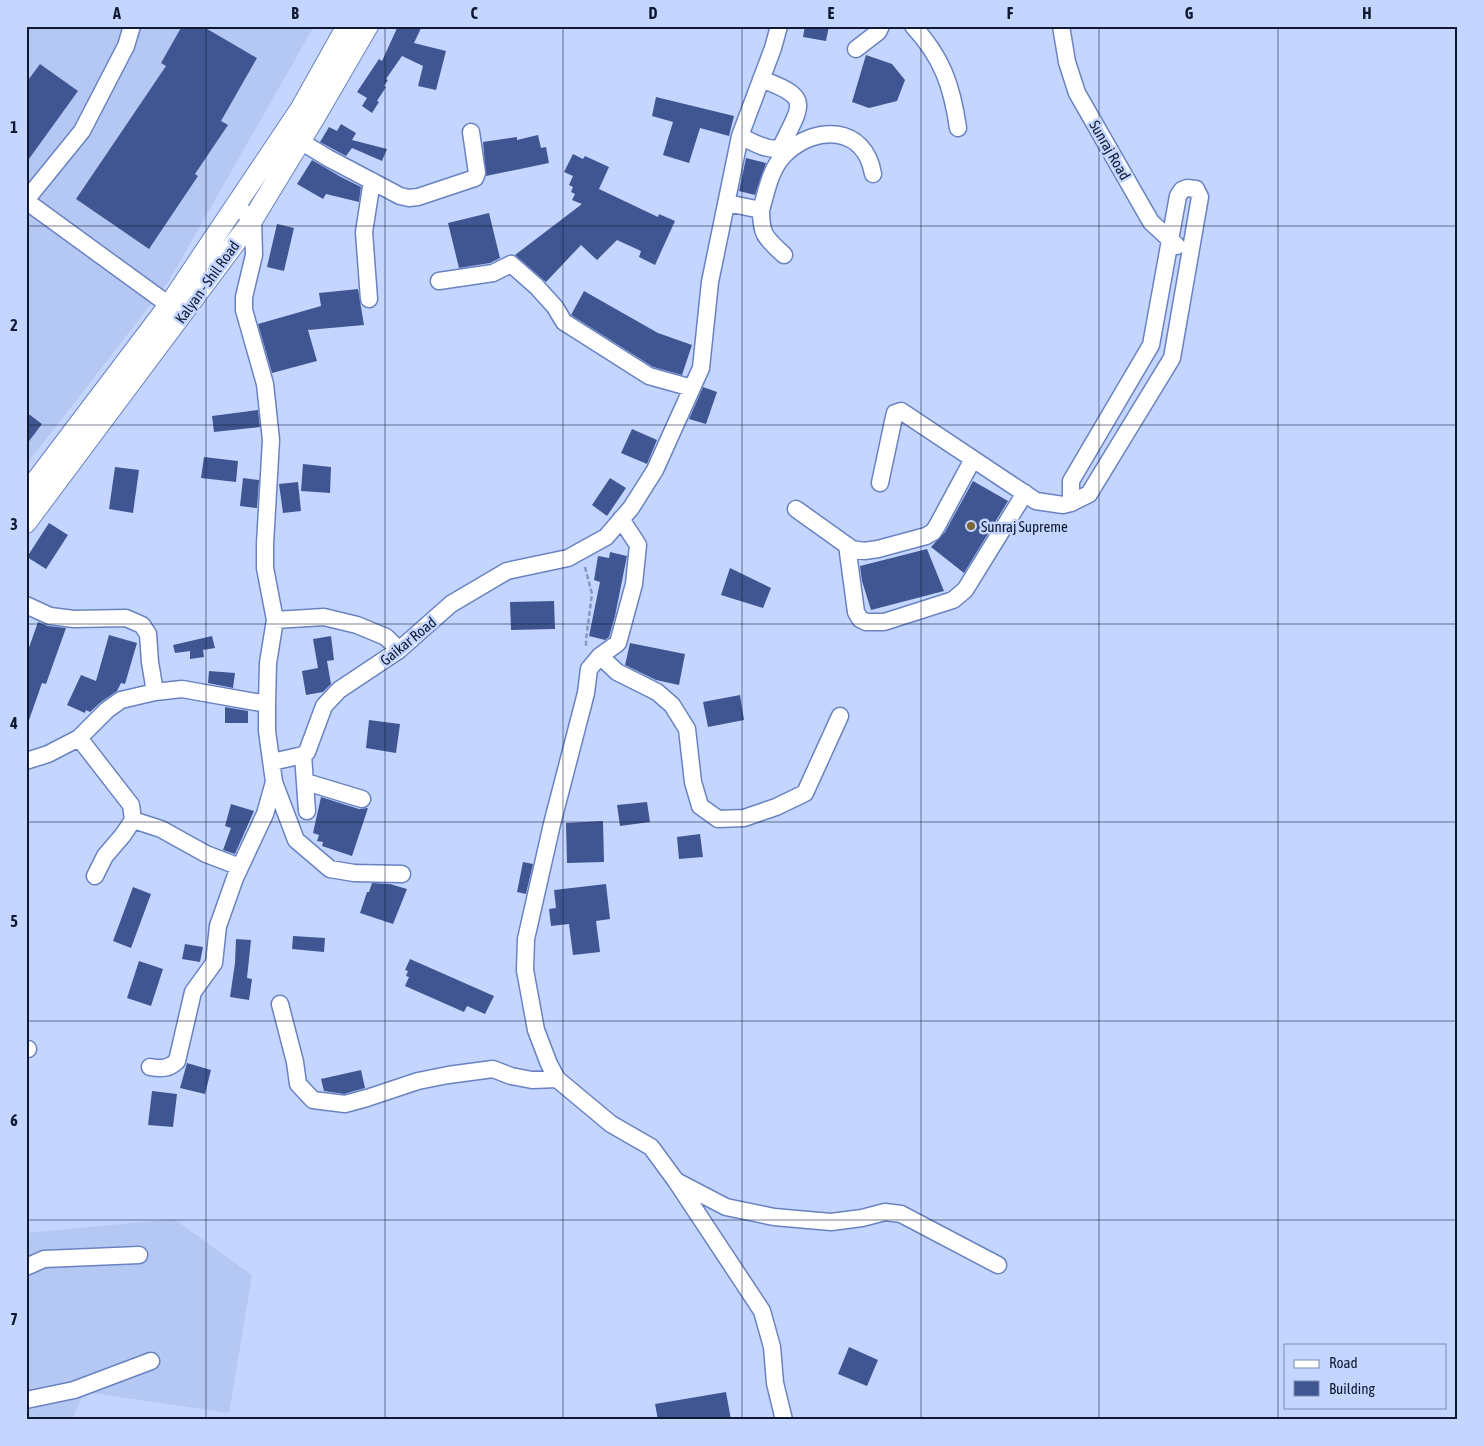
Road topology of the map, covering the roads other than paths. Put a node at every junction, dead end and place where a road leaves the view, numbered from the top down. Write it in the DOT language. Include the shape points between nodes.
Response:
graph roads {
  1 [pos="132,26"];
  2 [pos="347,26"];
  3 [pos="368,26"];
  4 [pos="779,26"];
  5 [pos="881,26"];
  6 [pos="913,26"];
  7 [pos="1061,26"];
  8 [pos="856,49"];
  9 [pos="761,78"];
  10 [pos="958,128"];
  11 [pos="470,132"];
  12 [pos="740,136"];
  13 [pos="300,141"];
  14 [pos="874,174"];
  15 [pos="372,181"];
  16 [pos="26,200"];
  17 [pos="726,203"];
  18 [pos="235,206"];
  19 [pos="761,210"];
  20 [pos="253,219"];
  21 [pos="1170,240"];
  22 [pos="784,255"];
  23 [pos="1190,257"];
  24 [pos="439,281"];
  25 [pos="369,299"];
  26 [pos="169,305"];
  27 [pos="1154,335"];
  28 [pos="1176,339"];
  29 [pos="1142,364"];
  30 [pos="1162,375"];
  31 [pos="692,388"];
  32 [pos="973,459"];
  33 [pos="880,483"];
  34 [pos="1025,493"];
  35 [pos="26,494"];
  36 [pos="1070,503"];
  37 [pos="796,509"];
  38 [pos="621,519"];
  39 [pos="26,524"];
  40 [pos="847,545"];
  41 [pos="26,605"];
  42 [pos="275,620"];
  43 [pos="400,650"];
  44 [pos="600,656"];
  45 [pos="155,692"];
  46 [pos="267,704"];
  47 [pos="840,716"];
  48 [pos="79,738"];
  49 [pos="303,755"];
  50 [pos="26,761"];
  51 [pos="272,762"];
  52 [pos="274,782"];
  53 [pos="306,782"];
  54 [pos="362,799"];
  55 [pos="307,811"];
  56 [pos="133,820"];
  57 [pos="240,867"];
  58 [pos="402,874"];
  59 [pos="95,876"];
  60 [pos="280,1004"];
  61 [pos="150,1067"];
  62 [pos="556,1079"];
  63 [pos="676,1181"];
  64 [pos="139,1255"];
  65 [pos="998,1265"];
  66 [pos="26,1267"];
  67 [pos="151,1361"];
  68 [pos="26,1400"];
  69 [pos="784,1420"];
  1 -- 16 [label="street" via="126,46 82,131"];
  2 -- 18 [label="main road, Kalyan - Shil Road" via="301,108"];
  3 -- 13 [label="main road, Kalyan - Shil Road"];
  4 -- 9 [label="street, Gaikar Road"];
  5 -- 8 [label="street"];
  6 -- 10 [label="street" via="946,74"];
  7 -- 21 [label="street, Sunraj Road" via="1067,62 1077,93 1151,222"];
  9 -- 12 [label="street, Gaikar Road"];
  9 -- 12 [label="street" via="794,94 798,102 797,114 781,147 776,149"];
  11 -- 15 [label="street" via="477,173 475,178 409,198"];
  12 -- 17 [label="street, Gaikar Road"];
  13 -- 15 [label="street"];
  13 -- 20 [label="main road, Kalyan - Shil Road"];
  14 -- 19 [label="street" via="866,151 859,144 836,134 817,135 798,144 773,170"];
  15 -- 25 [label="street" via="364,232"];
  16 -- 26 [label="street"];
  17 -- 19 [label="street"];
  17 -- 31 [label="street, Gaikar Road" via="710,282 701,368"];
  18 -- 20 [label="street"];
  18 -- 26 [label="main road, Kalyan - Shil Road"];
  19 -- 22 [label="street" via="762,231"];
  20 -- 39 [label="main road, Kalyan - Shil Road"];
  20 -- 42 [label="street" via="254,255 244,310 269,410 271,440 265,568"];
  21 -- 23 [label="street, Sunraj Road"];
  21 -- 23 [label="street" via="1178,196 1187,188 1196,189 1200,197"];
  21 -- 27 [label="street"];
  23 -- 28 [label="street"];
  24 -- 31 [label="street" via="493,272 511,264 536,286 564,322 649,376"];
  26 -- 35 [label="main road, Kalyan - Shil Road"];
  27 -- 28 [label="street"];
  27 -- 29 [label="street"];
  28 -- 30 [label="street" via="1172,358"];
  29 -- 30 [label="street"];
  29 -- 36 [label="street" via="1071,481"];
  30 -- 36 [label="street" via="1089,494"];
  31 -- 38 [label="street, Gaikar Road" via="655,470"];
  32 -- 33 [label="street" via="898,411"];
  32 -- 34 [label="street"];
  32 -- 40 [label="street" via="933,532 878,550 864,551"];
  34 -- 36 [label="street" via="1036,501 1058,505"];
  34 -- 40 [label="street" via="965,590 953,600 884,622 866,622 856,612"];
  37 -- 40 [label="street"];
  38 -- 43 [label="street, Gaikar Road" via="606,537 568,558 506,571 451,604"];
  38 -- 44 [label="street" via="638,545 634,584 618,643"];
  41 -- 45 [label="street" via="50,616 126,618 142,624 148,634"];
  42 -- 43 [label="street" via="324,617 357,625 386,638"];
  42 -- 46 [label="street" via="268,663"];
  43 -- 49 [label="street, Gaikar Road" via="339,690 324,706"];
  44 -- 47 [label="street" via="617,672 656,692 672,705 687,729 693,782 700,806 718,818 744,818 805,794"];
  44 -- 62 [label="street" via="589,669 586,693 526,939 525,970 536,1030"];
  45 -- 46 [label="street" via="182,689"];
  45 -- 48 [label="street" via="121,700"];
  46 -- 51 [label="street"];
  48 -- 50 [label="street"];
  48 -- 56 [label="street" via="131,805"];
  49 -- 51 [label="street"];
  49 -- 53 [label="street"];
  51 -- 52 [label="street"];
  52 -- 57 [label="street" via="265,814"];
  52 -- 58 [label="street" via="296,840 330,869"];
  53 -- 54 [label="street"];
  53 -- 55 [label="street"];
  56 -- 57 [label="street" via="161,829 206,854"];
  56 -- 59 [label="street" via="104,856"];
  57 -- 61 [label="street" via="218,926 214,963 193,992 178,1061 162,1069"];
  60 -- 62 [label="street" via="298,1084 313,1100 344,1104 418,1081 492,1069 532,1080"];
  62 -- 63 [label="street" via="611,1124 651,1147"];
  63 -- 65 [label="street" via="726,1207 774,1217 831,1222 885,1212 901,1214"];
  63 -- 69 [label="street" via="762,1311 772,1348 774,1384"];
  64 -- 66 [label="street" via="44,1259"];
  67 -- 68 [label="street" via="74,1390"];
}
